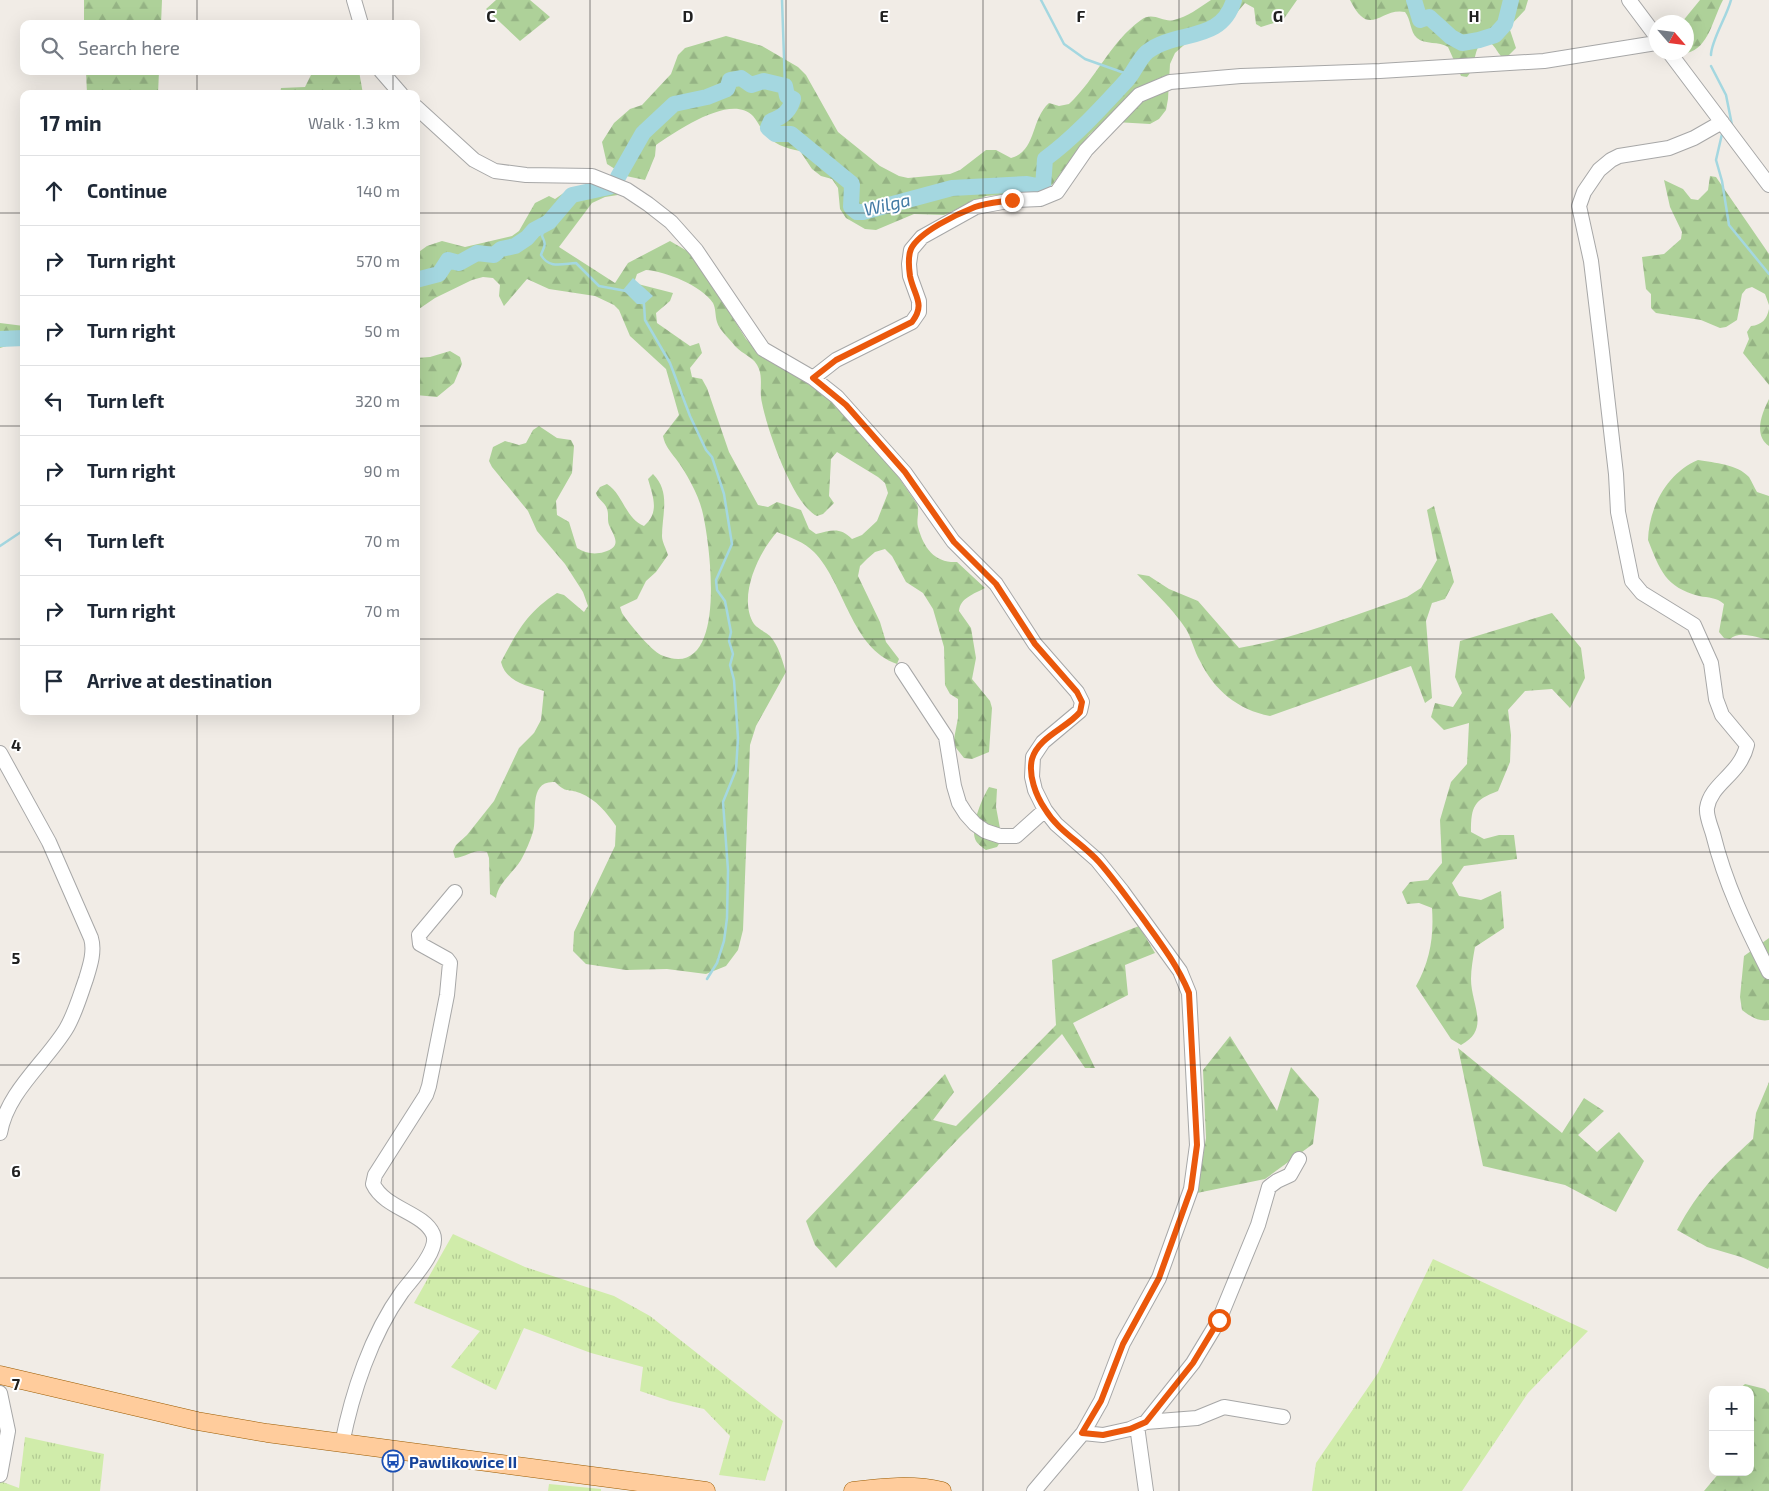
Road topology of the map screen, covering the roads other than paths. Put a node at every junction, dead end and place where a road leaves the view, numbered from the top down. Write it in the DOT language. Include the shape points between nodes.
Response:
graph roads {
  1 [pos="354,0"];
  2 [pos="1628,0"];
  3 [pos="360,20"];
  4 [pos="1649,27"];
  5 [pos="1649,44"];
  6 [pos="1675,60"];
  7 [pos="384,75"];
  8 [pos="398,90"];
  9 [pos="420,111"];
  10 [pos="1722,122"];
  11 [pos="1769,185"];
  12 [pos="813,378"];
  13 [pos="902,670"];
  14 [pos="0,753"];
  15 [pos="1045,810"];
  16 [pos="455,892"];
  17 [pos="1769,972"];
  18 [pos="0,1132"];
  19 [pos="1299,1159"];
  20 [pos="0,1375"];
  21 [pos="0,1393"];
  22 [pos="1283,1417"];
  23 [pos="1141,1424"];
  24 [pos="1082,1433"];
  25 [pos="342,1444"];
  26 [pos="0,1475"];
  27 [pos="706,1491"];
  28 [pos="853,1491"];
  29 [pos="942,1491"];
  30 [pos="1034,1491"];
  31 [pos="1146,1491"];
  1 -- 3 [label="street"];
  2 -- 4 [label="street"];
  5 -- 12 [label="street" via="1544,61 1170,82 1140,95 1086,150 1057,192 1040,199 976,207 922,237 911,250 909,264 920,312 912,322 836,360"];
  6 -- 10 [label="street"];
  7 -- 8 [label="street"];
  9 -- 12 [label="street" via="474,160 495,170 526,175 592,176 627,190 660,212 696,250 763,349"];
  10 -- 11 [label="street"];
  10 -- 17 [label="street" via="1669,148 1611,160 1584,192 1580,206 1591,261 1618,512 1628,566 1632,581 1642,593 1694,625 1711,663 1716,699 1722,715 1747,745 1739,766 1713,792 1706,809 1736,906"];
  12 -- 15 [label="street" via="846,405 905,472 954,542 996,584 1035,644 1077,692 1082,702 1080,712 1043,742 1032,757 1032,777"];
  13 -- 15 [label="street" via="946,737 959,803 975,824 1000,836 1016,836"];
  14 -- 18 [label="street" via="62,869 91,938 92,949 88,973 66,1029 10,1105"];
  15 -- 24 [label="street" via="1106,870 1180,971 1189,993 1195,1064 1197,1145 1191,1189 1159,1278 1123,1344 1101,1401"];
  16 -- 25 [label="street" via="419,934 418,940 450,963 434,1071 426,1095 375,1175 373,1184 384,1199 425,1224 434,1237 434,1244 379,1332 352,1403"];
  19 -- 23 [label="street" via="1290,1175 1269,1187 1258,1225 1209,1338 1193,1363"];
  20 -- 25 [label="main road" via="197,1421"];
  21 -- 26 [label="street" via="8,1431"];
  22 -- 23 [label="street" via="1224,1407 1197,1418"];
  23 -- 24 [label="street" via="1103,1435"];
  23 -- 31 [label="street"];
  24 -- 30 [label="street"];
  25 -- 27 [label="main road"];
  28 -- 29 [label="main road" via="902,1486"];
}
